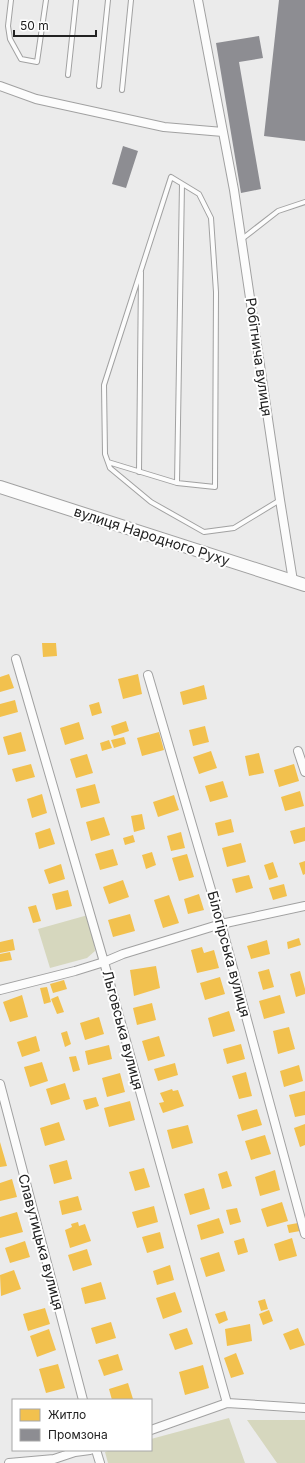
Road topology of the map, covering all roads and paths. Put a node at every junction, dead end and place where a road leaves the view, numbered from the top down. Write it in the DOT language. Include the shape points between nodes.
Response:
graph roads {
  1 [pos="11,0"];
  2 [pos="46,0"];
  3 [pos="76,0"];
  4 [pos="108,0"];
  5 [pos="131,0"];
  6 [pos="198,0"];
  7 [pos="68,75"];
  8 [pos="0,86"];
  9 [pos="99,86"];
  10 [pos="122,90"];
  11 [pos="223,132"];
  12 [pos="182,184"];
  13 [pos="305,202"];
  14 [pos="242,239"];
  15 [pos="141,267"];
  16 [pos="108,462"];
  17 [pos="139,472"];
  18 [pos="177,483"];
  19 [pos="0,487"];
  20 [pos="280,500"];
  21 [pos="293,581"];
  22 [pos="305,585"];
  23 [pos="16,659"];
  24 [pos="148,675"];
  25 [pos="298,752"];
  26 [pos="305,772"];
  27 [pos="305,906"];
  28 [pos="221,924"];
  29 [pos="104,962"];
  30 [pos="0,990"];
  31 [pos="0,1084"];
  32 [pos="305,1234"];
  33 [pos="82,1399"];
  34 [pos="226,1403"];
  35 [pos="305,1408"];
  36 [pos="152,1430"];
  37 [pos="82,1451"];
  38 [pos="96,1451"];
  39 [pos="54,1461"];
  40 [pos="9,1463"];
  41 [pos="100,1463"];
  1 -- 2 [label="lane" via="8,26 10,39 21,59 37,62"];
  3 -- 7 [label="lane"];
  4 -- 9 [label="lane"];
  5 -- 10 [label="lane"];
  6 -- 11 [label="street, Робітнича вулиця"];
  8 -- 11 [label="street" via="36,99 164,127"];
  11 -- 14 [label="street, Робітнича вулиця"];
  12 -- 15 [label="lane" via="171,177"];
  12 -- 18 [label="lane"];
  12 -- 18 [label="lane" via="200,194 211,218 216,292 215,487"];
  13 -- 14 [label="lane" via="278,211"];
  14 -- 20 [label="street, Робітнича вулиця"];
  15 -- 16 [label="lane" via="104,385 105,454"];
  15 -- 17 [label="lane"];
  16 -- 17 [label="lane"];
  16 -- 20 [label="lane" via="110,468 151,502 204,532 234,528"];
  17 -- 18 [label="lane"];
  19 -- 21 [label="main road, вулиця Народного Руху"];
  20 -- 21 [label="street, Робітнича вулиця"];
  21 -- 22 [label="main road, вулиця Народного Руху"];
  23 -- 29 [label="street, Льговська вулиця"];
  24 -- 28 [label="street, Білогірська вулиця"];
  25 -- 26 [label="street"];
  27 -- 28 [label="street"];
  28 -- 29 [label="street"];
  28 -- 32 [label="street, Білогірська вулиця"];
  29 -- 30 [label="street"];
  29 -- 34 [label="street, Льговська вулиця"];
  31 -- 33 [label="street, Славутицька вулиця"];
  34 -- 35 [label="street"];
  34 -- 36 [label="street"];
  37 -- 39 [label="street"];
  38 -- 41 [label="street"];
  39 -- 40 [label="street"];
}
